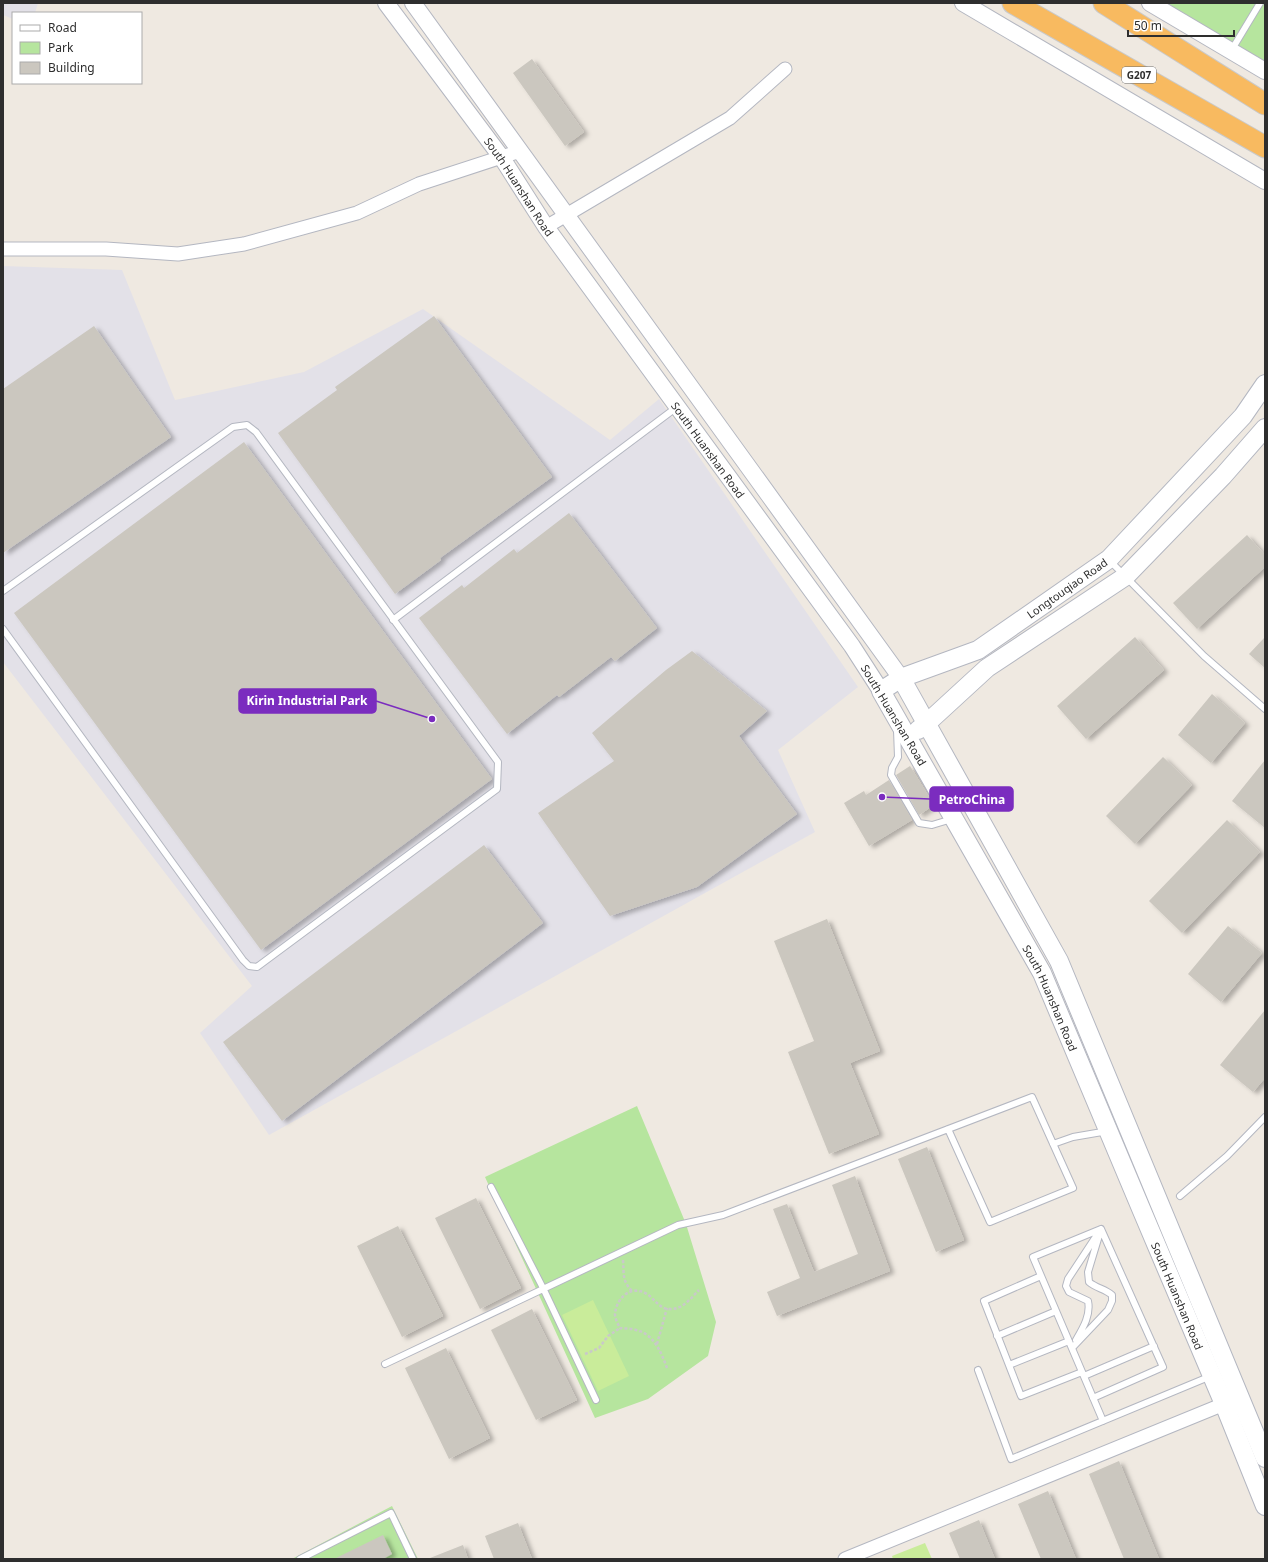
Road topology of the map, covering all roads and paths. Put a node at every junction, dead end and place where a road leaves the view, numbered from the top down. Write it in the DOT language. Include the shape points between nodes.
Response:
graph roads {
  1 [pos="386,3"];
  2 [pos="413,3"];
  3 [pos="963,3"];
  4 [pos="1013,3"];
  5 [pos="1104,3"];
  6 [pos="1150,3"];
  7 [pos="1260,3"];
  8 [pos="1231,51"];
  9 [pos="785,69"];
  10 [pos="1265,71"];
  11 [pos="1265,104"];
  12 [pos="1265,147"];
  13 [pos="520,151"];
  14 [pos="502,158"];
  15 [pos="1265,181"];
  16 [pos="565,215"];
  17 [pos="546,227"];
  18 [pos="3,249"];
  19 [pos="1265,384"];
  20 [pos="677,407"];
  21 [pos="1265,428"];
  22 [pos="1109,560"];
  23 [pos="1126,576"];
  24 [pos="3,591"];
  25 [pos="393,620"];
  26 [pos="3,629"];
  27 [pos="901,678"];
  28 [pos="881,690"];
  29 [pos="1265,709"];
  30 [pos="897,718"];
  31 [pos="926,724"];
  32 [pos="908,738"];
  33 [pos="954,818"];
  34 [pos="1265,1117"];
  35 [pos="948,1129"];
  36 [pos="1109,1131"];
  37 [pos="1053,1144"];
  38 [pos="491,1188"];
  39 [pos="1180,1196"];
  40 [pos="1101,1229"];
  41 [pos="626,1250"];
  42 [pos="1041,1276"];
  43 [pos="543,1288"];
  44 [pos="699,1290"];
  45 [pos="632,1291"];
  46 [pos="667,1308"];
  47 [pos="1056,1311"];
  48 [pos="620,1328"];
  49 [pos="997,1336"];
  50 [pos="1069,1341"];
  51 [pos="657,1345"];
  52 [pos="1154,1346"];
  53 [pos="1072,1348"];
  54 [pos="576,1358"];
  55 [pos="386,1364"];
  56 [pos="1009,1365"];
  57 [pos="667,1368"];
  58 [pos="978,1370"];
  59 [pos="1083,1374"];
  60 [pos="1212,1376"];
  61 [pos="1093,1398"];
  62 [pos="596,1400"];
  63 [pos="1224,1404"];
  64 [pos="1103,1421"];
  65 [pos="1265,1458"];
  66 [pos="1265,1506"];
  67 [pos="300,1559"];
  68 [pos="413,1559"];
  69 [pos="844,1559"];
  1 -- 14 [label="street, South Huanshan Road"];
  2 -- 13 [label="street, South Huanshan Road"];
  3 -- 15 [label="street"];
  4 -- 12 [label="highway, G207"];
  5 -- 11 [label="highway"];
  6 -- 8 [label="street"];
  7 -- 8 [label="lane"];
  8 -- 10 [label="street"];
  9 -- 16 [label="street" via="730,118"];
  13 -- 14 [label="street"];
  13 -- 16 [label="street, South Huanshan Road"];
  14 -- 17 [label="street, South Huanshan Road"];
  14 -- 18 [label="street" via="419,184 357,213 244,244 178,254 106,249"];
  16 -- 17 [label="street"];
  16 -- 27 [label="street, South Huanshan Road"];
  17 -- 20 [label="street, South Huanshan Road"];
  19 -- 22 [label="main road, Longtouqiao Road" via="1243,416"];
  20 -- 25 [label="lane"];
  20 -- 28 [label="street, South Huanshan Road" via="852,646"];
  21 -- 23 [label="main road, Longtouqiao Road" via="1223,476"];
  22 -- 23 [label="lane"];
  22 -- 27 [label="main road, Longtouqiao Road" via="978,650"];
  23 -- 29 [label="lane" via="1204,656"];
  23 -- 31 [label="main road, Longtouqiao Road" via="987,668"];
  24 -- 25 [label="lane" via="233,427 247,425 256,432"];
  25 -- 26 [label="lane" via="498,762 497,789 257,967 250,966 243,960"];
  27 -- 28 [label="main road, Longtouqiao Road"];
  27 -- 31 [label="main road, South Huanshan Road"];
  28 -- 30 [label="main road, South Huanshan Road"];
  30 -- 32 [label="main road, South Huanshan Road"];
  30 -- 33 [label="lane" via="898,757 890,775 918,823 932,825"];
  31 -- 32 [label="main road, Longtouqiao Road"];
  31 -- 65 [label="main road, South Huanshan Road" via="1059,961"];
  32 -- 33 [label="main road, South Huanshan Road"];
  33 -- 36 [label="main road, South Huanshan Road" via="1042,973"];
  34 -- 39 [label="lane" via="1227,1156"];
  35 -- 37 [label="lane" via="1032,1097"];
  35 -- 37 [label="lane" via="990,1222 1073,1188"];
  35 -- 41 [label="lane" via="723,1216 678,1225"];
  36 -- 37 [label="lane" via="1073,1137"];
  36 -- 60 [label="main road, South Huanshan Road"];
  38 -- 43 [label="lane"];
  40 -- 42 [label="lane" via="1033,1257"];
  40 -- 52 [label="lane"];
  40 -- 53 [label="lane" via="1066,1286 1069,1292 1088,1300 1090,1308"];
  40 -- 53 [label="lane" via="1088,1272 1089,1282 1112,1295 1112,1301 1108,1310"];
  41 -- 43 [label="lane"];
  41 -- 45 [label="path" via="624,1279"];
  42 -- 47 [label="lane"];
  42 -- 49 [label="lane" via="984,1301"];
  43 -- 54 [label="lane"];
  43 -- 55 [label="lane"];
  44 -- 46 [label="path" via="684,1305"];
  45 -- 46 [label="path" via="645,1293"];
  45 -- 48 [label="path" via="621,1298 615,1312 615,1319"];
  46 -- 51 [label="path"];
  47 -- 49 [label="lane"];
  47 -- 50 [label="lane"];
  48 -- 51 [label="path" via="635,1329 647,1334"];
  48 -- 54 [label="path" via="608,1336 599,1348"];
  49 -- 56 [label="lane"];
  50 -- 53 [label="lane"];
  50 -- 56 [label="lane"];
  51 -- 57 [label="path"];
  52 -- 59 [label="lane"];
  52 -- 61 [label="lane" via="1163,1367"];
  53 -- 59 [label="lane"];
  54 -- 62 [label="lane"];
  56 -- 59 [label="lane" via="1021,1396"];
  58 -- 64 [label="lane" via="1011,1459"];
  59 -- 61 [label="lane"];
  60 -- 63 [label="main road, South Huanshan Road"];
  60 -- 64 [label="lane"];
  61 -- 64 [label="lane"];
  63 -- 66 [label="main road, South Huanshan Road"];
  63 -- 69 [label="street"];
  67 -- 68 [label="lane" via="391,1513"];
}
